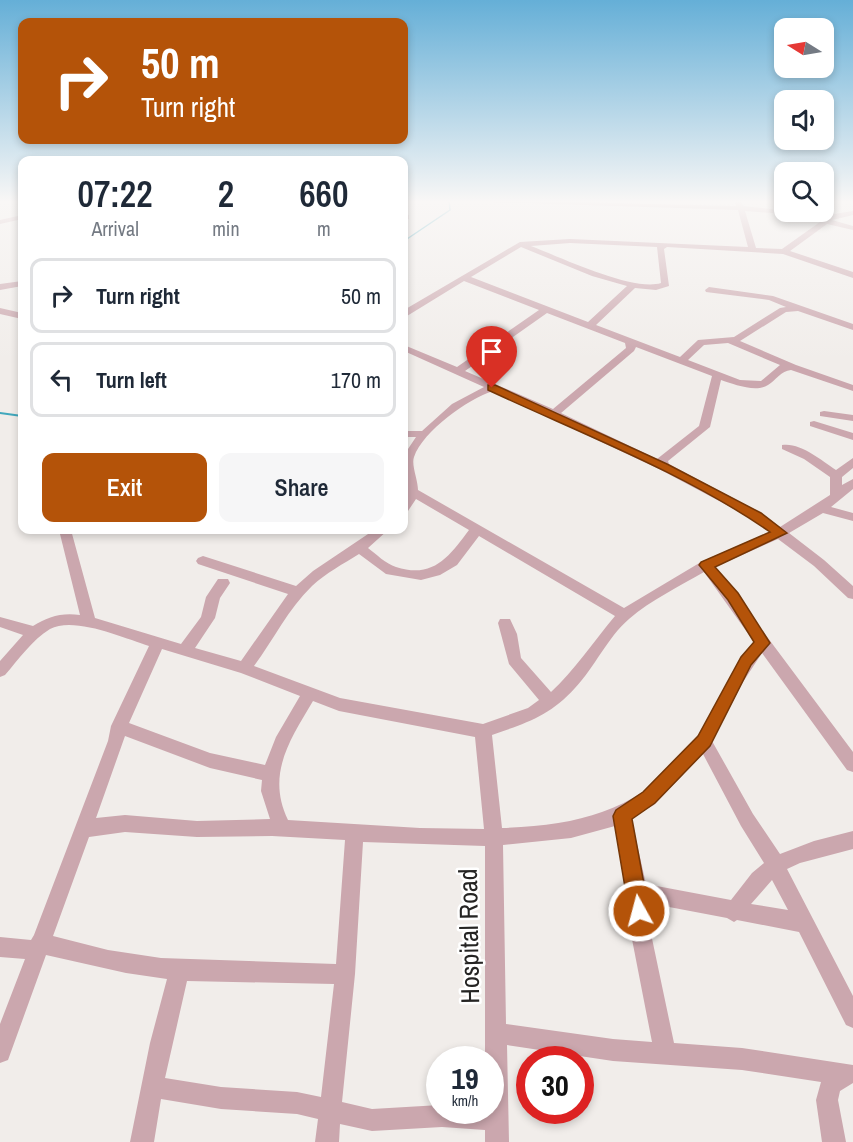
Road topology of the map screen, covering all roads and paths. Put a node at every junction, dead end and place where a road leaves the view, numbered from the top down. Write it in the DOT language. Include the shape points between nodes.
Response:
graph roads {
  1 [pos="505,253"];
  2 [pos="545,253"];
  3 [pos="661,253"];
  4 [pos="788,253"];
  5 [pos="853,275"];
  6 [pos="464,278"];
  7 [pos="18,285"];
  8 [pos="632,286"];
  9 [pos="0,287"];
  10 [pos="709,290"];
  11 [pos="802,309"];
  12 [pos="546,310"];
  13 [pos="0,311"];
  14 [pos="408,312"];
  15 [pos="18,315"];
  16 [pos="589,326"];
  17 [pos="853,327"];
  18 [pos="731,341"];
  19 [pos="630,343"];
  20 [pos="408,350"];
  21 [pos="680,362"];
  22 [pos="792,367"];
  23 [pos="458,372"];
  24 [pos="717,376"];
  25 [pos="492,388"];
  26 [pos="853,388"];
  27 [pos="554,414"];
  28 [pos="824,414"];
  29 [pos="853,418"];
  30 [pos="814,424"];
  31 [pos="408,434"];
  32 [pos="423,434"];
  33 [pos="853,437"];
  34 [pos="786,447"];
  35 [pos="408,457"];
  36 [pos="853,462"];
  37 [pos="408,464"];
  38 [pos="663,466"];
  39 [pos="836,476"];
  40 [pos="853,483"];
  41 [pos="413,492"];
  42 [pos="836,496"];
  43 [pos="408,503"];
  44 [pos="821,508"];
  45 [pos="853,517"];
  46 [pos="477,529"];
  47 [pos="780,533"];
  48 [pos="66,534"];
  49 [pos="377,534"];
  50 [pos="359,548"];
  51 [pos="203,561"];
  52 [pos="706,565"];
  53 [pos="223,583"];
  54 [pos="298,592"];
  55 [pos="853,594"];
  56 [pos="624,615"];
  57 [pos="0,622"];
  58 [pos="89,622"];
  59 [pos="505,623"];
  60 [pos="36,633"];
  61 [pos="158,642"];
  62 [pos="762,643"];
  63 [pos="185,650"];
  64 [pos="244,668"];
  65 [pos="0,671"];
  66 [pos="310,693"];
  67 [pos="549,702"];
  68 [pos="119,726"];
  69 [pos="483,730"];
  70 [pos="704,741"];
  71 [pos="853,765"];
  72 [pos="269,773"];
  73 [pos="622,816"];
  74 [pos="283,828"];
  75 [pos="81,831"];
  76 [pos="354,834"];
  77 [pos="494,837"];
  78 [pos="853,840"];
  79 [pos="776,864"];
  80 [pos="638,892"];
  81 [pos="734,912"];
  82 [pos="804,923"];
  83 [pos="38,946"];
  84 [pos="0,947"];
  85 [pos="179,970"];
  86 [pos="345,974"];
  87 [pos="853,1018"];
  88 [pos="497,1033"];
  89 [pos="497,1046"];
  90 [pos="0,1052"];
  91 [pos="665,1052"];
  92 [pos="849,1073"];
  93 [pos="153,1087"];
  94 [pos="331,1110"];
  95 [pos="426,1117"];
  96 [pos="496,1124"];
  97 [pos="142,1142"];
  98 [pos="327,1142"];
  99 [pos="497,1142"];
  100 [pos="834,1142"];
  1 -- 6 [label="street"];
  2 -- 8 [label="street"];
  3 -- 8 [label="street" via="666,284 657,288"];
  4 -- 5 [label="street"];
  6 -- 12 [label="street"];
  6 -- 14 [label="street"];
  7 -- 9 [label="street"];
  8 -- 16 [label="street"];
  10 -- 11 [label="street" via="764,297"];
  11 -- 17 [label="street"];
  11 -- 18 [label="street" via="783,310"];
  12 -- 16 [label="street"];
  12 -- 23 [label="street"];
  13 -- 15 [label="street"];
  16 -- 19 [label="street"];
  18 -- 21 [label="street" via="701,342"];
  18 -- 22 [label="street"];
  19 -- 21 [label="street"];
  19 -- 27 [label="street" via="631,349"];
  20 -- 23 [label="street"];
  21 -- 24 [label="street"];
  22 -- 24 [label="street" via="782,368 757,385"];
  22 -- 26 [label="street"];
  23 -- 25 [label="street"];
  24 -- 38 [label="street" via="704,427 662,460"];
  25 -- 27 [label="street"];
  25 -- 32 [label="street" via="477,392"];
  27 -- 38 [label="street"];
  28 -- 29 [label="street"];
  30 -- 33 [label="street"];
  31 -- 32 [label="street"];
  32 -- 35 [label="street"];
  34 -- 39 [label="street" via="815,460"];
  36 -- 39 [label="street"];
  37 -- 41 [label="street"];
  38 -- 47 [label="street" via="757,516"];
  39 -- 42 [label="street"];
  40 -- 42 [label="street"];
  41 -- 43 [label="street"];
  41 -- 46 [label="street"];
  42 -- 44 [label="street"];
  44 -- 45 [label="street"];
  44 -- 47 [label="street"];
  46 -- 50 [label="street" via="452,562 435,573 391,571"];
  46 -- 56 [label="street"];
  47 -- 52 [label="street"];
  47 -- 55 [label="street"];
  48 -- 58 [label="street"];
  49 -- 50 [label="street"];
  50 -- 54 [label="street"];
  51 -- 54 [label="street"];
  52 -- 56 [label="street"];
  52 -- 62 [label="street" via="733,597"];
  53 -- 63 [label="street" via="213,597 208,618"];
  54 -- 64 [label="street"];
  56 -- 67 [label="street" via="571,683"];
  57 -- 60 [label="street"];
  58 -- 60 [label="street" via="65,619 47,624"];
  58 -- 61 [label="street"];
  59 -- 67 [label="street" via="513,640 515,663 540,686"];
  60 -- 65 [label="street"];
  61 -- 63 [label="street"];
  61 -- 68 [label="street"];
  62 -- 70 [label="street" via="746,661"];
  62 -- 71 [label="street"];
  63 -- 64 [label="street"];
  64 -- 66 [label="street"];
  66 -- 69 [label="street" via="339,704"];
  66 -- 72 [label="street" via="278,747"];
  67 -- 69 [label="street" via="534,713"];
  68 -- 72 [label="street" via="198,759 235,770"];
  68 -- 75 [label="street"];
  69 -- 77 [label="street, Hospital Road"];
  70 -- 73 [label="street" via="649,798"];
  70 -- 79 [label="street"];
  72 -- 74 [label="street" via="268,792"];
  73 -- 77 [label="street" via="588,828"];
  73 -- 80 [label="street"];
  74 -- 75 [label="street" via="195,829 114,822"];
  74 -- 76 [label="street"];
  75 -- 83 [label="street"];
  76 -- 77 [label="street"];
  76 -- 86 [label="street"];
  77 -- 88 [label="street, Hospital Road"];
  78 -- 79 [label="street"];
  79 -- 81 [label="street" via="751,885"];
  79 -- 82 [label="street"];
  80 -- 81 [label="street"];
  80 -- 91 [label="street" via="640,929"];
  81 -- 82 [label="street"];
  82 -- 87 [label="street"];
  83 -- 84 [label="street"];
  83 -- 85 [label="street"];
  83 -- 90 [label="street"];
  85 -- 86 [label="street"];
  85 -- 93 [label="street"];
  86 -- 94 [label="street"];
  88 -- 89 [label="street, Hospital Road"];
  88 -- 91 [label="street" via="613,1050"];
  91 -- 92 [label="street"];
  92 -- 100 [label="street" via="831,1084 827,1100"];
  93 -- 94 [label="street"];
  93 -- 97 [label="street"];
  94 -- 95 [label="street" via="372,1120"];
  94 -- 98 [label="street"];
  96 -- 99 [label="street, Hospital Road"];
}
